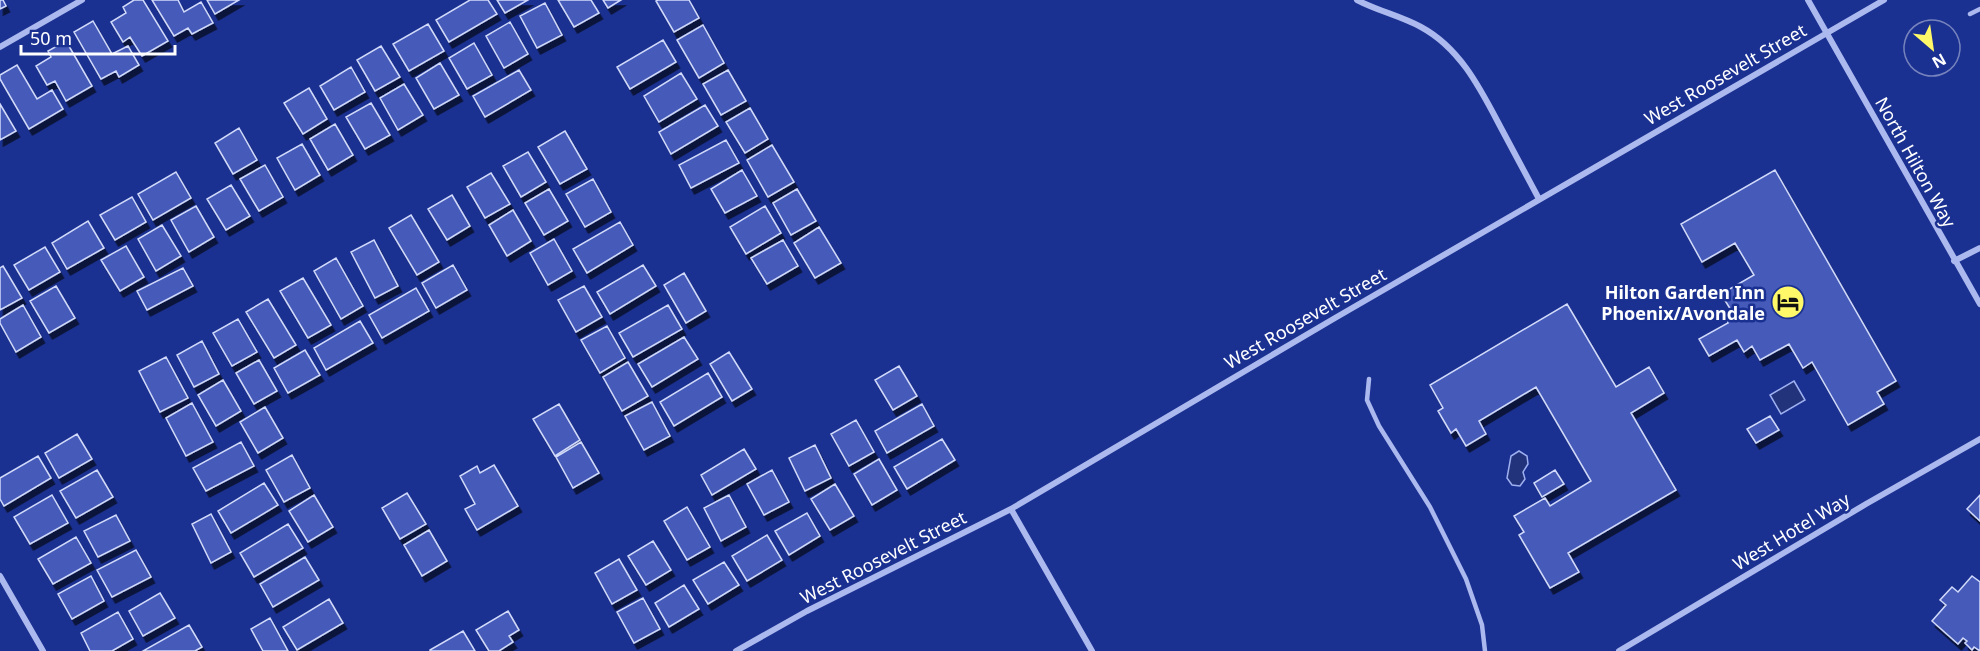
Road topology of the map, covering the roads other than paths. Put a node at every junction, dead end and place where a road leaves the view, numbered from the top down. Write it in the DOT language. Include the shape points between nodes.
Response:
graph roads {
  1 [pos="82,0"];
  2 [pos="1357,0"];
  3 [pos="1808,0"];
  4 [pos="1884,0"];
  5 [pos="1980,9"];
  6 [pos="1970,14"];
  7 [pos="1827,33"];
  8 [pos="0,47"];
  9 [pos="1539,199"];
  10 [pos="1980,248"];
  11 [pos="1954,261"];
  12 [pos="1980,304"];
  13 [pos="1369,379"];
  14 [pos="1980,439"];
  15 [pos="1011,509"];
  16 [pos="0,576"];
  17 [pos="43,651"];
  18 [pos="736,651"];
  19 [pos="1092,651"];
  20 [pos="1485,651"];
  21 [pos="1619,651"];
  1 -- 8 [label="street"];
  2 -- 9 [label="street" via="1420,27 1453,52 1475,80"];
  3 -- 7 [label="street, North Hilton Way"];
  4 -- 7 [label="street, West Roosevelt Street"];
  5 -- 6 [label="lane"];
  7 -- 9 [label="street, West Roosevelt Street"];
  7 -- 11 [label="street, North Hilton Way"];
  9 -- 15 [label="street, West Roosevelt Street"];
  10 -- 11 [label="street"];
  11 -- 12 [label="street, North Hilton Way"];
  13 -- 20 [label="lane" via="1367,400 1379,426 1430,507 1466,579 1482,625"];
  14 -- 21 [label="street, West Hotel Way"];
  15 -- 18 [label="street, West Roosevelt Street"];
  15 -- 19 [label="street"];
  16 -- 17 [label="street"];
}
